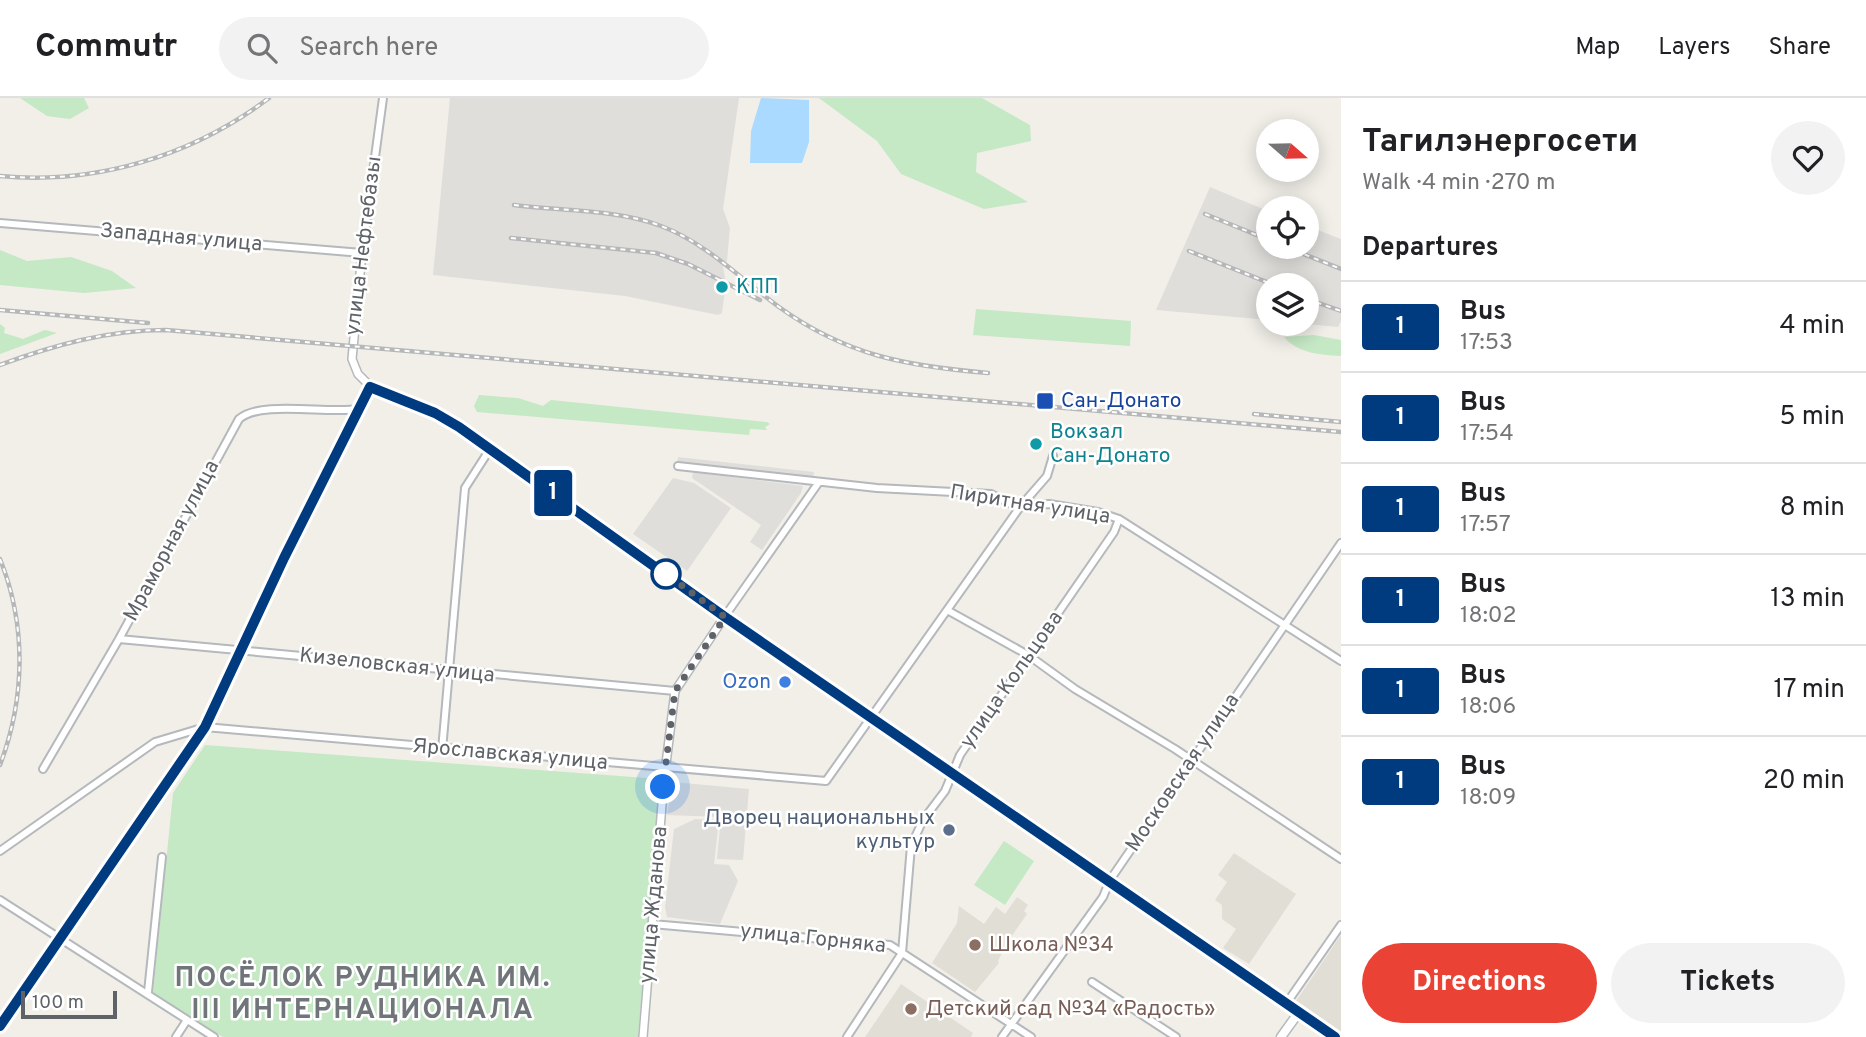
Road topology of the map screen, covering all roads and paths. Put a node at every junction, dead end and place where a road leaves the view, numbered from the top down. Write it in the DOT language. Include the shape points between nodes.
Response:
graph roads {
  1 [pos="383,98"];
  2 [pos="0,223"];
  3 [pos="362,253"];
  4 [pos="370,387"];
  5 [pos="358,410"];
  6 [pos="490,449"];
  7 [pos="1053,456"];
  8 [pos="678,466"];
  9 [pos="819,482"];
  10 [pos="1020,507"];
  11 [pos="1119,519"];
  12 [pos="1341,543"];
  13 [pos="947,610"];
  14 [pos="725,617"];
  15 [pos="1284,626"];
  16 [pos="119,639"];
  17 [pos="242,651"];
  18 [pos="1028,655"];
  19 [pos="1341,661"];
  20 [pos="449,672"];
  21 [pos="675,691"];
  22 [pos="871,716"];
  23 [pos="205,727"];
  24 [pos="442,750"];
  25 [pos="1190,760"];
  26 [pos="667,768"];
  27 [pos="43,769"];
  28 [pos="952,773"];
  29 [pos="0,851"];
  30 [pos="162,857"];
  31 [pos="1341,859"];
  32 [pos="1110,880"];
  33 [pos="0,900"];
  34 [pos="652,924"];
  35 [pos="1341,925"];
  36 [pos="59,939"];
  37 [pos="902,953"];
  38 [pos="1091,982"];
  39 [pos="148,992"];
  40 [pos="1286,1004"];
  41 [pos="1299,1012"];
  42 [pos="187,1020"];
  43 [pos="1011,1023"];
  44 [pos="0,1026"];
  45 [pos="176,1037"];
  46 [pos="214,1037"];
  47 [pos="643,1037"];
  48 [pos="847,1037"];
  49 [pos="1002,1037"];
  50 [pos="1031,1037"];
  51 [pos="1175,1037"];
  52 [pos="1281,1037"];
  53 [pos="1335,1037"];
  1 -- 3 [label="street, улица Нефтебазы"];
  2 -- 3 [label="street, Западная улица"];
  3 -- 4 [label="street, улица Нефтебазы" via="352,359"];
  4 -- 5 [label="main road"];
  4 -- 6 [label="main road" via="442,416"];
  5 -- 16 [label="street, Мраморная улица" via="272,408 239,419"];
  5 -- 17 [label="main road"];
  6 -- 14 [label="main road"];
  6 -- 20 [label="street" via="465,488"];
  7 -- 10 [label="street, Ярославская улица" via="1047,476"];
  8 -- 9 [label="street, Пиритная улица"];
  9 -- 10 [label="street, Пиритная улица" via="991,494"];
  9 -- 14 [label="street, улица Жданова"];
  10 -- 11 [label="street, Пиритная улица" via="1049,504"];
  10 -- 13 [label="street, Ярославская улица"];
  11 -- 15 [label="street, Пиритная улица"];
  11 -- 18 [label="street, улица Кольцова"];
  12 -- 15 [label="street, Московская улица"];
  13 -- 18 [label="street"];
  13 -- 22 [label="street, Ярославская улица"];
  14 -- 21 [label="street, улица Жданова"];
  14 -- 22 [label="main road"];
  15 -- 19 [label="street, Пиритная улица"];
  15 -- 25 [label="street, Московская улица"];
  16 -- 17 [label="street, Кизеловская улица"];
  16 -- 27 [label="street, Мраморная улица"];
  17 -- 20 [label="street, Кизеловская улица"];
  17 -- 23 [label="main road"];
  18 -- 25 [label="street"];
  18 -- 28 [label="street, улица Кольцова"];
  20 -- 21 [label="street, Кизеловская улица"];
  20 -- 24 [label="street"];
  21 -- 26 [label="street, улица Жданова"];
  22 -- 26 [label="street, Ярославская улица" via="826,781"];
  22 -- 28 [label="main road"];
  23 -- 24 [label="street, Ярославская улица"];
  23 -- 29 [label="street, Ярославская улица" via="155,742"];
  23 -- 36 [label="main road"];
  24 -- 26 [label="street, Ярославская улица"];
  25 -- 31 [label="street"];
  25 -- 32 [label="street, Московская улица"];
  26 -- 34 [label="street, улица Жданова"];
  28 -- 32 [label="main road"];
  28 -- 37 [label="street, улица Кольцова" via="911,846"];
  30 -- 39 [label="street"];
  32 -- 40 [label="main road"];
  32 -- 43 [label="street, Московская улица" via="1103,897"];
  33 -- 36 [label="street"];
  34 -- 37 [label="street, улица Горняка" via="881,944"];
  34 -- 47 [label="street, улица Жданова"];
  35 -- 40 [label="street"];
  36 -- 39 [label="street"];
  36 -- 44 [label="main road"];
  37 -- 43 [label="street, улица Горняка"];
  37 -- 48 [label="street, улица Кольцова"];
  38 -- 51 [label="street"];
  39 -- 42 [label="street"];
  40 -- 41 [label="main road"];
  41 -- 52 [label="main road"];
  41 -- 53 [label="street"];
  42 -- 45 [label="street"];
  42 -- 46 [label="street"];
  43 -- 49 [label="street, Московская улица"];
  43 -- 50 [label="street, улица Горняка"];
}
